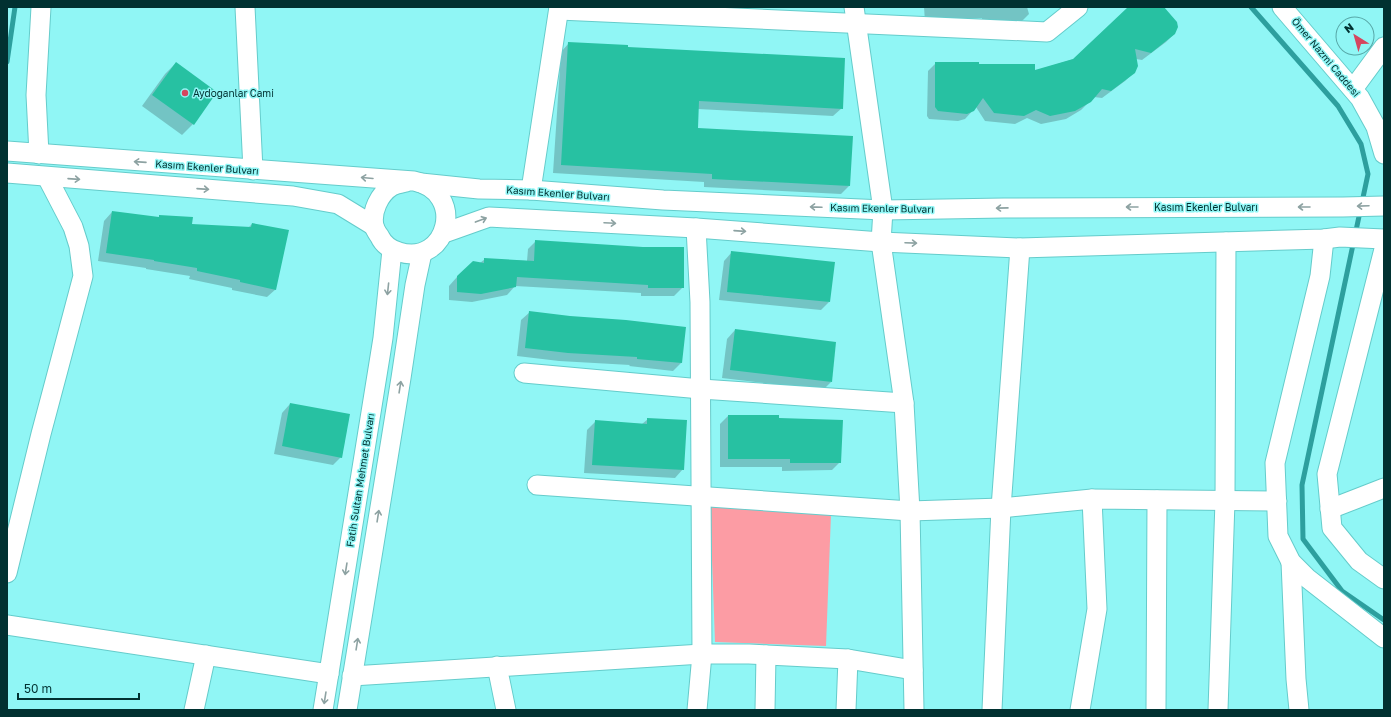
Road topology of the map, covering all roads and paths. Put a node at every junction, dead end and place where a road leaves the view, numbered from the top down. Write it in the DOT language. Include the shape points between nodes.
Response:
graph roads {
  1 [pos="41,7"];
  2 [pos="244,7"];
  3 [pos="1078,7"];
  4 [pos="1282,7"];
  5 [pos="559,9"];
  6 [pos="855,15"];
  7 [pos="1384,47"];
  8 [pos="1353,89"];
  9 [pos="7,151"];
  10 [pos="39,154"];
  11 [pos="1384,154"];
  12 [pos="253,170"];
  13 [pos="7,173"];
  14 [pos="47,177"];
  15 [pos="414,182"];
  16 [pos="531,190"];
  17 [pos="1384,206"];
  18 [pos="883,210"];
  19 [pos="374,226"];
  20 [pos="696,228"];
  21 [pos="444,233"];
  22 [pos="1332,238"];
  23 [pos="881,242"];
  24 [pos="1226,242"];
  25 [pos="1380,242"];
  26 [pos="1020,248"];
  27 [pos="392,250"];
  28 [pos="422,253"];
  29 [pos="524,373"];
  30 [pos="700,389"];
  31 [pos="904,403"];
  32 [pos="537,485"];
  33 [pos="1384,488"];
  34 [pos="701,496"];
  35 [pos="1092,499"];
  36 [pos="1157,500"];
  37 [pos="1225,501"];
  38 [pos="1276,501"];
  39 [pos="1001,508"];
  40 [pos="1330,509"];
  41 [pos="910,511"];
  42 [pos="1291,562"];
  43 [pos="7,573"];
  44 [pos="1384,579"];
  45 [pos="7,625"];
  46 [pos="1384,638"];
  47 [pos="702,654"];
  48 [pos="206,655"];
  49 [pos="766,655"];
  50 [pos="848,659"];
  51 [pos="497,666"];
  52 [pos="912,670"];
  53 [pos="329,674"];
  54 [pos="352,676"];
  55 [pos="194,710"];
  56 [pos="323,710"];
  57 [pos="347,710"];
  58 [pos="506,710"];
  59 [pos="697,710"];
  60 [pos="765,710"];
  61 [pos="846,710"];
  62 [pos="914,710"];
  63 [pos="992,710"];
  64 [pos="1080,710"];
  65 [pos="1156,710"];
  66 [pos="1218,710"];
  67 [pos="1299,710"];
  1 -- 10 [label="street" via="36,96"];
  2 -- 12 [label="street"];
  3 -- 6 [label="street" via="1047,32"];
  4 -- 8 [label="street, Ömer Nazmi Caddesi"];
  5 -- 6 [label="street"];
  5 -- 16 [label="street"];
  6 -- 18 [label="street"];
  7 -- 8 [label="street"];
  8 -- 11 [label="street, Ömer Nazmi Caddesi" via="1376,127"];
  9 -- 10 [label="street, Kasım Ekenler Bulvarı"];
  12 -- 10 [label="street, Kasım Ekenler Bulvarı, one-way"];
  15 -- 12 [label="street, Kasım Ekenler Bulvarı, one-way"];
  13 -- 14 [label="street"];
  14 -- 19 [label="street, one-way" via="293,196 338,204"];
  14 -- 43 [label="street" via="73,227 79,246 83,276"];
  15 -- 16 [label="street, Kasım Ekenler Bulvarı" via="479,189"];
  15 -- 19 [label="street" via="392,186 380,197 374,211"];
  15 -- 21 [label="street" via="435,190 444,203 447,218"];
  18 -- 16 [label="street, Kasım Ekenler Bulvarı, one-way" via="663,200"];
  17 -- 18 [label="street, Kasım Ekenler Bulvarı, one-way"];
  18 -- 23 [label="street"];
  19 -- 27 [label="street" via="381,240"];
  21 -- 20 [label="street, one-way" via="488,217"];
  20 -- 23 [label="street, one-way"];
  20 -- 30 [label="street" via="700,302"];
  21 -- 28 [label="street" via="435,245"];
  22 -- 24 [label="street"];
  22 -- 25 [label="street"];
  22 -- 38 [label="street" via="1320,276 1274,463"];
  23 -- 26 [label="street, one-way"];
  23 -- 31 [label="street"];
  24 -- 26 [label="street"];
  24 -- 37 [label="street"];
  25 -- 40 [label="street" via="1327,474"];
  26 -- 39 [label="street"];
  27 -- 28 [label="street" via="407,254"];
  27 -- 53 [label="street, Fatih Sultan Mehmet Bulvarı, one-way" via="383,338"];
  54 -- 28 [label="street, one-way"];
  29 -- 30 [label="street"];
  30 -- 31 [label="street"];
  30 -- 34 [label="street"];
  31 -- 41 [label="street"];
  32 -- 34 [label="street"];
  33 -- 40 [label="street"];
  34 -- 41 [label="street"];
  34 -- 47 [label="street"];
  35 -- 36 [label="street"];
  35 -- 39 [label="street"];
  35 -- 64 [label="street" via="1097,609"];
  36 -- 37 [label="street"];
  36 -- 65 [label="street"];
  37 -- 38 [label="street"];
  37 -- 66 [label="street"];
  38 -- 42 [label="street" via="1278,536"];
  39 -- 41 [label="street"];
  39 -- 63 [label="street"];
  40 -- 44 [label="street" via="1332,528 1359,561"];
  41 -- 52 [label="street"];
  42 -- 46 [label="street"];
  42 -- 67 [label="street"];
  45 -- 48 [label="street"];
  47 -- 49 [label="street"];
  47 -- 51 [label="street"];
  47 -- 59 [label="street"];
  48 -- 53 [label="street"];
  48 -- 55 [label="street"];
  49 -- 50 [label="street"];
  49 -- 60 [label="street"];
  50 -- 52 [label="street"];
  50 -- 61 [label="street"];
  51 -- 54 [label="street"];
  51 -- 58 [label="street"];
  52 -- 62 [label="street"];
  53 -- 56 [label="street, Fatih Sultan Mehmet Bulvarı, one-way"];
  54 -- 57 [label="street"];
}
